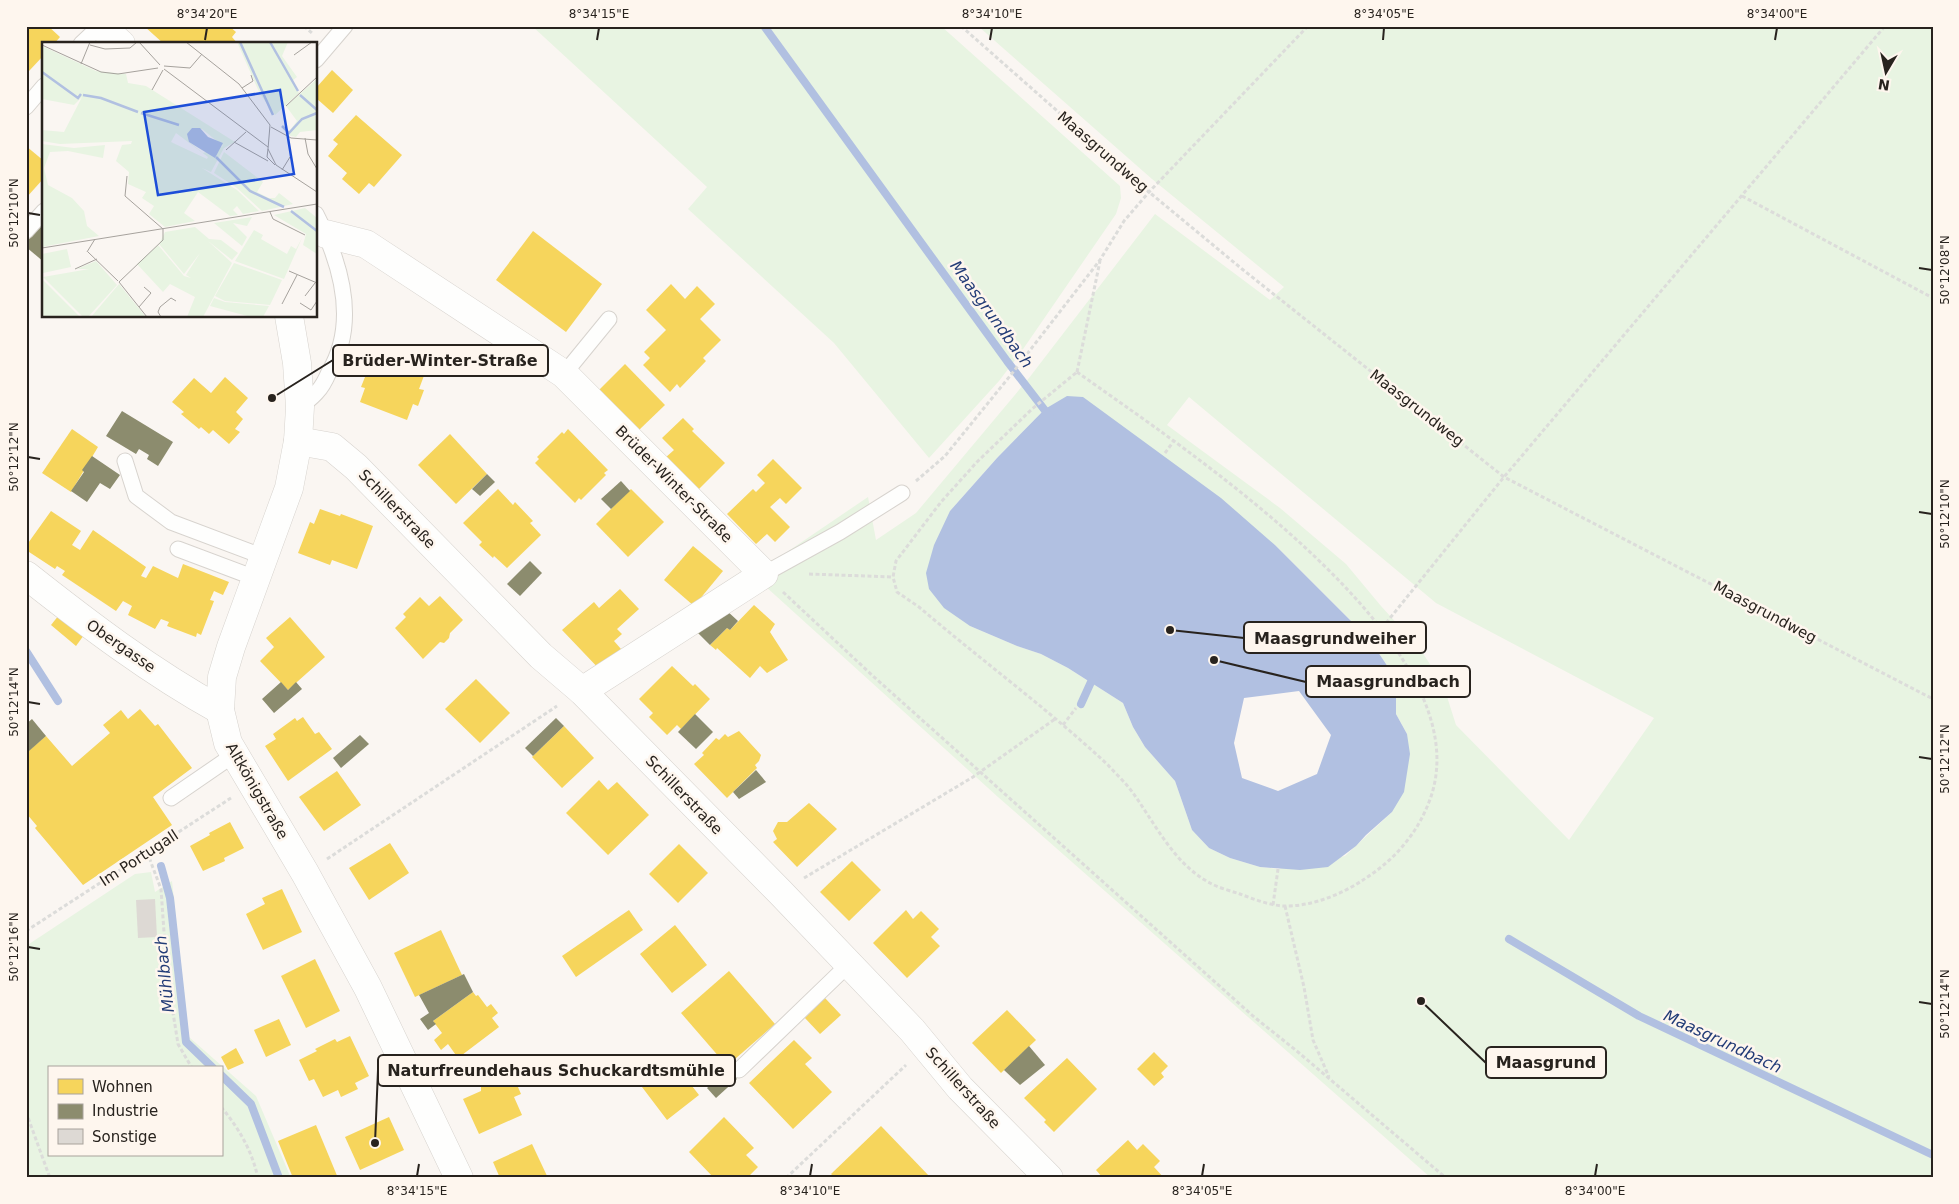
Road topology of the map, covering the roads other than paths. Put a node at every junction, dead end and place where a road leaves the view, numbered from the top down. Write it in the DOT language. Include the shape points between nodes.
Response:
graph roads {
  1 [pos="100,26"];
  2 [pos="345,26"];
  3 [pos="83,42"];
  4 [pos="119,42"];
  5 [pos="318,58"];
  6 [pos="42,88"];
  7 [pos="26,107"];
  8 [pos="42,213"];
  9 [pos="321,224"];
  10 [pos="26,231"];
  11 [pos="290,318"];
  12 [pos="609,319"];
  13 [pos="564,374"];
  14 [pos="300,407"];
  15 [pos="298,441"];
  16 [pos="125,461"];
  17 [pos="902,493"];
  18 [pos="178,549"];
  19 [pos="259,567"];
  20 [pos="764,574"];
  21 [pos="26,575"];
  22 [pos="582,691"];
  23 [pos="220,710"];
  24 [pos="235,754"];
  25 [pos="171,798"];
  26 [pos="849,964"];
  27 [pos="739,1070"];
  28 [pos="459,1178"];
  29 [pos="1048,1178"];
  1 -- 3 [label="lane"];
  1 -- 4 [label="street"];
  2 -- 5 [label="lane"];
  6 -- 7 [label="lane"];
  8 -- 10 [label="lane"];
  9 -- 13 [label="street, Brüder-Winter-Straße" via="366,244"];
  9 -- 14 [label="lane" via="343,291 346,318 336,360 318,391"];
  11 -- 14 [label="street, Altkönigstraße"];
  12 -- 13 [label="lane"];
  13 -- 20 [label="street, Brüder-Winter-Straße"];
  14 -- 15 [label="street, Altkönigstraße"];
  15 -- 19 [label="street, Altkönigstraße" via="289,488"];
  15 -- 22 [label="street, Schillerstraße" via="332,447 356,468 540,656"];
  16 -- 19 [label="lane" via="136,496 172,522"];
  17 -- 20 [label="lane"];
  18 -- 19 [label="lane"];
  19 -- 23 [label="street, Altkönigstraße" via="230,647 222,677"];
  20 -- 22 [label="street"];
  21 -- 23 [label="street, Obergasse" via="97,630 182,689"];
  22 -- 26 [label="street, Schillerstraße"];
  23 -- 24 [label="street, Altkönigstraße" via="228,743"];
  24 -- 25 [label="lane"];
  24 -- 28 [label="street, Altkönigstraße" via="368,988"];
  26 -- 27 [label="lane"];
  26 -- 29 [label="street, Schillerstraße" via="912,1030 960,1088"];
}
